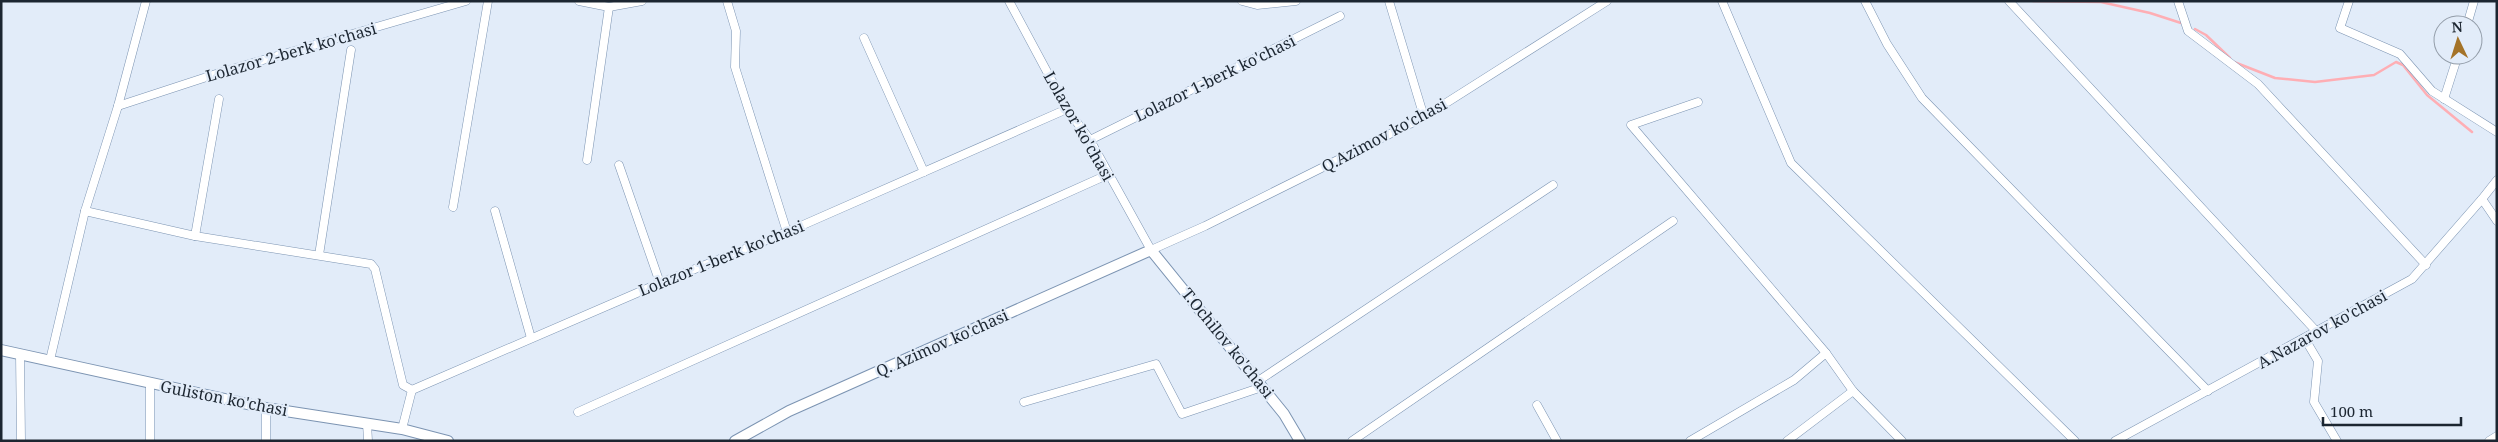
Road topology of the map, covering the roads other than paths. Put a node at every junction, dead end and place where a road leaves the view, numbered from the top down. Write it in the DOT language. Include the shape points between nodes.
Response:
graph roads {
  1 [pos="146,1"];
  2 [pos="466,1"];
  3 [pos="488,1"];
  4 [pos="579,1"];
  5 [pos="642,1"];
  6 [pos="727,1"];
  7 [pos="1010,1"];
  8 [pos="1242,1"];
  9 [pos="1296,1"];
  10 [pos="1389,1"];
  11 [pos="1607,1"];
  12 [pos="1722,1"];
  13 [pos="1865,1"];
  14 [pos="2009,1"];
  15 [pos="2178,1"];
  16 [pos="2349,1"];
  17 [pos="2474,1"];
  18 [pos="609,7"];
  19 [pos="2470,15"];
  20 [pos="1340,16"];
  21 [pos="864,38"];
  22 [pos="351,50"];
  23 [pos="2455,65"];
  24 [pos="220,98"];
  25 [pos="2444,99"];
  26 [pos="1698,102"];
  27 [pos="118,106"];
  28 [pos="1066,108"];
  29 [pos="1424,117"];
  30 [pos="2497,132"];
  31 [pos="1090,140"];
  32 [pos="587,160"];
  33 [pos="619,165"];
  34 [pos="924,172"];
  35 [pos="1108,175"];
  36 [pos="2497,180"];
  37 [pos="1553,185"];
  38 [pos="2482,199"];
  39 [pos="453,206"];
  40 [pos="85,211"];
  41 [pos="495,211"];
  42 [pos="1673,221"];
  43 [pos="2497,221"];
  44 [pos="787,232"];
  45 [pos="195,236"];
  46 [pos="1150,250"];
  47 [pos="318,255"];
  48 [pos="2426,264"];
  49 [pos="660,283"];
  50 [pos="2317,332"];
  51 [pos="531,338"];
  52 [pos="2305,338"];
  53 [pos="1,350"];
  54 [pos="1826,353"];
  55 [pos="20,354"];
  56 [pos="50,360"];
  57 [pos="150,383"];
  58 [pos="1260,384"];
  59 [pos="412,390"];
  60 [pos="1853,391"];
  61 [pos="2208,391"];
  62 [pos="1024,402"];
  63 [pos="1537,405"];
  64 [pos="266,408"];
  65 [pos="578,412"];
  66 [pos="367,424"];
  67 [pos="402,429"];
  68 [pos="2497,436"];
  69 [pos="21,441"];
  70 [pos="150,441"];
  71 [pos="266,441"];
  72 [pos="368,441"];
  73 [pos="448,441"];
  74 [pos="735,441"];
  75 [pos="1300,441"];
  76 [pos="1352,441"];
  77 [pos="1558,441"];
  78 [pos="1690,441"];
  79 [pos="1787,441"];
  80 [pos="1902,441"];
  81 [pos="2075,441"];
  82 [pos="2115,441"];
  83 [pos="2337,441"];
  84 [pos="2489,441"];
  1 -- 27 [label="street"];
  2 -- 27 [label="street, Lolazor 2-berk ko'chasi" via="225,71"];
  3 -- 39 [label="street"];
  4 -- 18 [label="street"];
  5 -- 18 [label="street"];
  6 -- 44 [label="street" via="736,31 735,67"];
  7 -- 28 [label="street, Lolazor ko'chasi"];
  8 -- 9 [label="street" via="1257,5"];
  10 -- 29 [label="street"];
  11 -- 29 [label="street, Q.Azimov ko'chasi"];
  12 -- 81 [label="street" via="1790,163"];
  13 -- 61 [label="street" via="1886,44 1922,98"];
  14 -- 50 [label="street"];
  15 -- 48 [label="street" via="2188,31 2258,84"];
  16 -- 25 [label="street" via="2340,28 2400,54 2432,91"];
  17 -- 19 [label="street"];
  18 -- 32 [label="street"];
  20 -- 31 [label="street, Lolazor 1-berk ko'chasi"];
  21 -- 34 [label="street"];
  22 -- 47 [label="street"];
  23 -- 25 [label="street"];
  24 -- 45 [label="street"];
  25 -- 30 [label="street"];
  26 -- 54 [label="street" via="1630,125"];
  27 -- 40 [label="street"];
  28 -- 31 [label="street, Lolazor ko'chasi"];
  28 -- 34 [label="street, Lolazor 1-berk ko'chasi"];
  29 -- 46 [label="street, Q.Azimov ko'chasi"];
  31 -- 35 [label="street, Lolazor ko'chasi"];
  33 -- 49 [label="street"];
  34 -- 44 [label="street, Lolazor 1-berk ko'chasi"];
  35 -- 46 [label="street, Lolazor ko'chasi"];
  35 -- 65 [label="street"];
  36 -- 38 [label="street, A.Nazarov ko'chasi"];
  37 -- 58 [label="street"];
  38 -- 43 [label="street"];
  38 -- 48 [label="street, A.Nazarov ko'chasi"];
  40 -- 45 [label="street"];
  40 -- 56 [label="street"];
  41 -- 51 [label="street"];
  42 -- 76 [label="street"];
  44 -- 49 [label="street, Lolazor 1-berk ko'chasi"];
  45 -- 47 [label="street"];
  46 -- 58 [label="main road, T.Ochilov ko'chasi"];
  46 -- 74 [label="main road, Q. Azimov ko'chasi" via="789,411"];
  47 -- 59 [label="street" via="367,263 375,269 403,385"];
  48 -- 50 [label="street, A.Nazarov ko'chasi" via="2412,279"];
  49 -- 51 [label="street, Lolazor 1-berk ko'chasi"];
  50 -- 52 [label="street, A.Nazarov ko'chasi"];
  51 -- 59 [label="street, Lolazor 1-berk ko'chasi"];
  52 -- 61 [label="street, A.Nazarov ko'chasi"];
  52 -- 83 [label="street" via="2318,361 2314,402"];
  53 -- 55 [label="main road, Guliston ko'chasi"];
  54 -- 60 [label="street"];
  54 -- 78 [label="street" via="1794,380"];
  55 -- 56 [label="main road, Guliston ko'chasi"];
  55 -- 69 [label="street"];
  56 -- 57 [label="main road, Guliston ko'chasi"];
  57 -- 64 [label="main road, Guliston ko'chasi"];
  57 -- 70 [label="street"];
  58 -- 62 [label="street" via="1182,414 1156,364"];
  58 -- 75 [label="main road, T.Ochilov ko'chasi"];
  59 -- 67 [label="street"];
  60 -- 79 [label="street"];
  60 -- 80 [label="street"];
  61 -- 82 [label="street, A.Nazarov ko'chasi"];
  63 -- 77 [label="street"];
  64 -- 66 [label="main road, Guliston ko'chasi"];
  64 -- 71 [label="street"];
  66 -- 67 [label="main road, Guliston ko'chasi"];
  66 -- 72 [label="street"];
  67 -- 73 [label="main road, Guliston ko'chasi"];
  68 -- 84 [label="street"];
}
